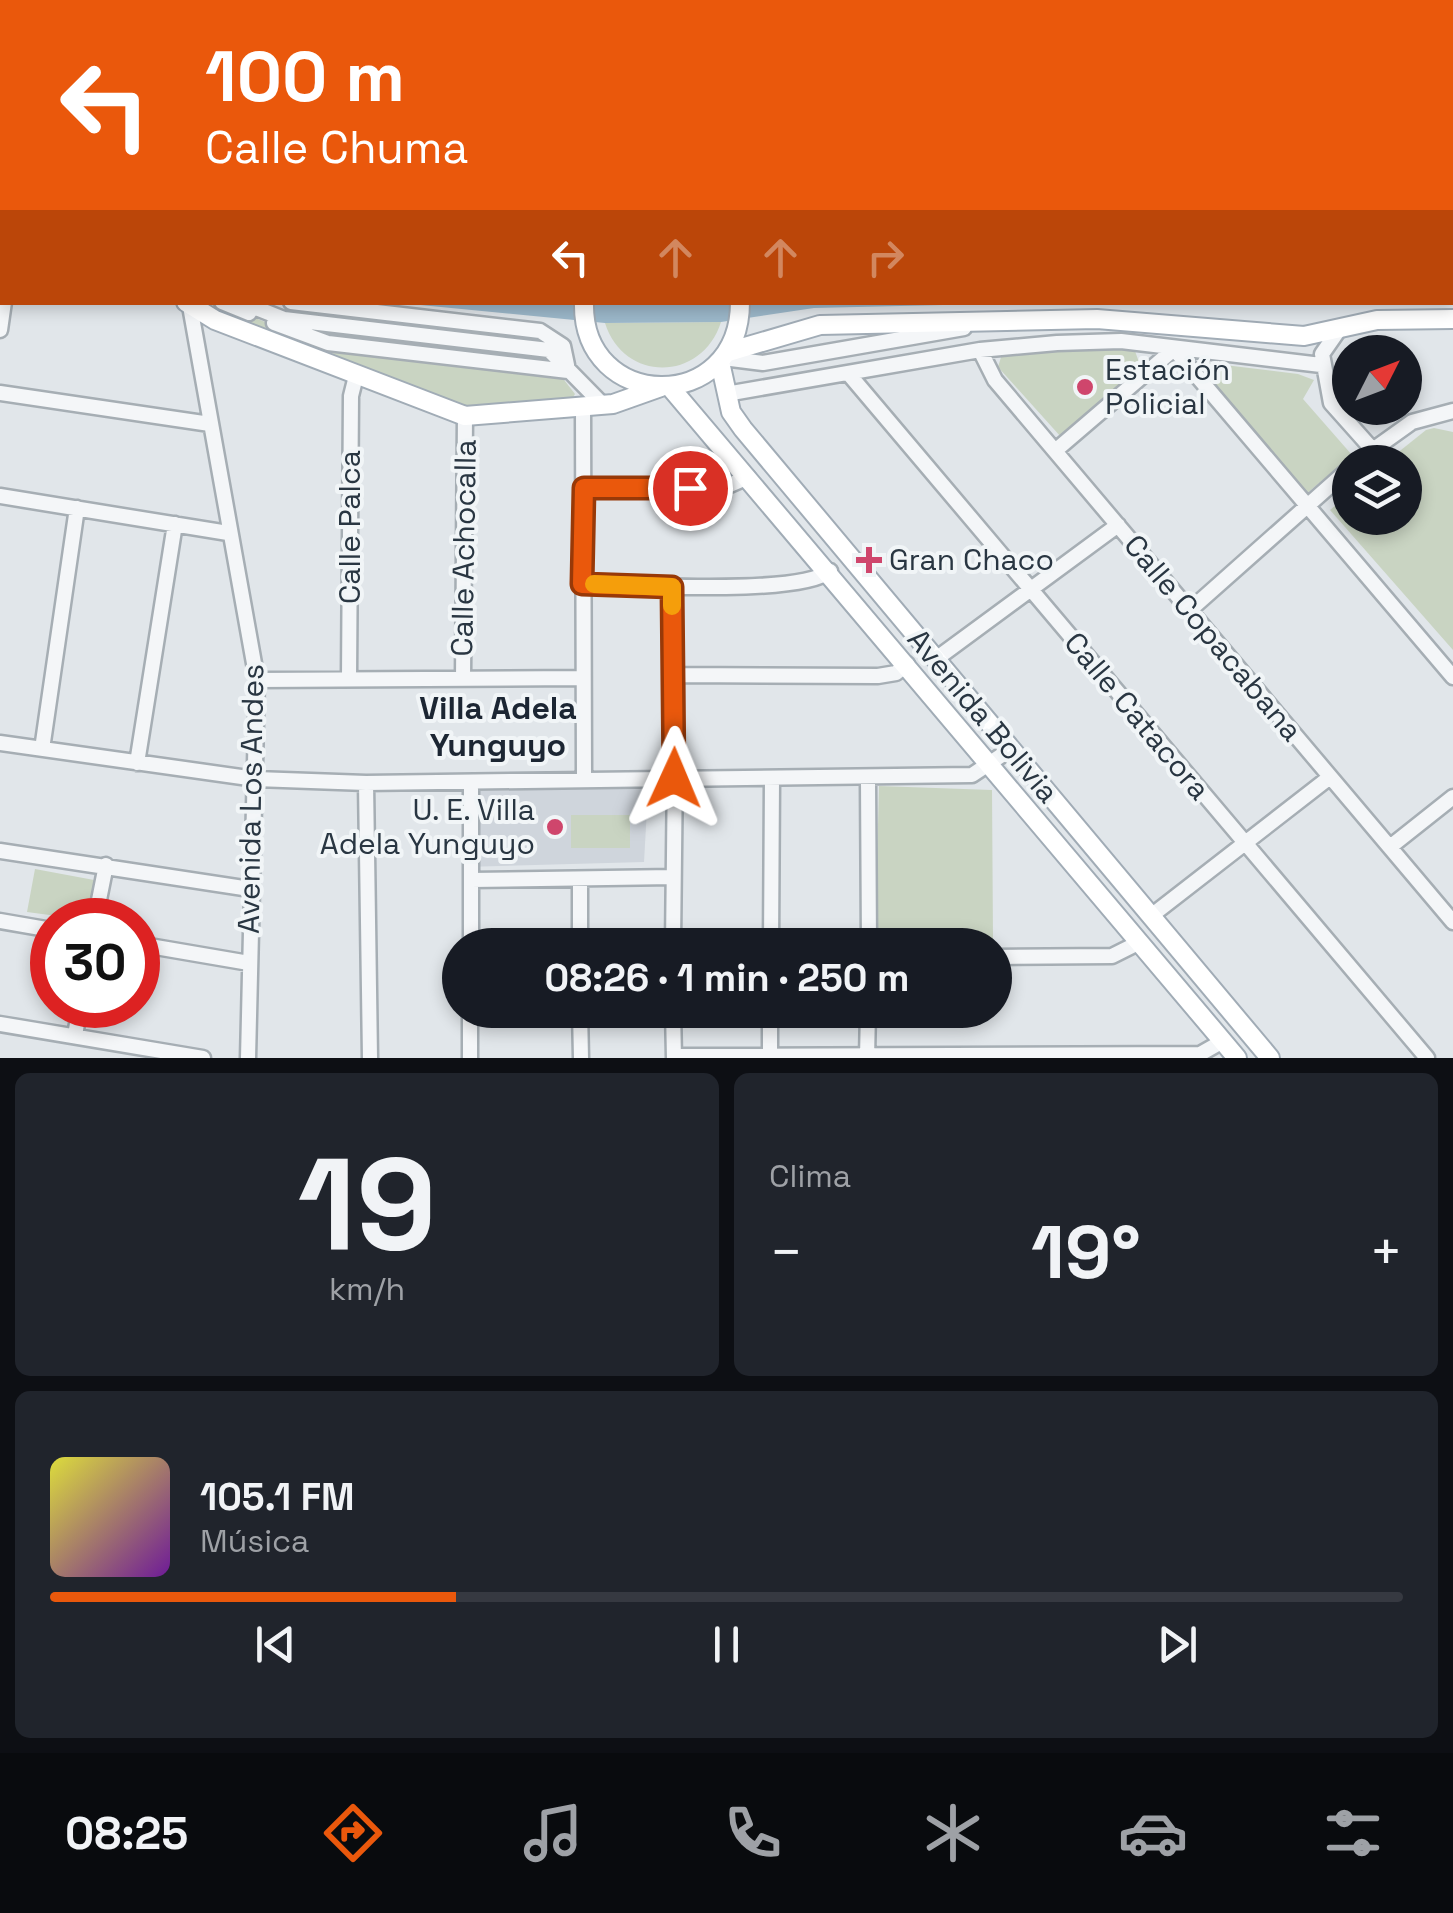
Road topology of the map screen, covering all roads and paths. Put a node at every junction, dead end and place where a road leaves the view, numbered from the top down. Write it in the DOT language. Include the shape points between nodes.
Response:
graph roads {
  1 [pos="4,305"];
  2 [pos="188,305"];
  3 [pos="190,305"];
  4 [pos="230,305"];
  5 [pos="249,305"];
  6 [pos="317,305"];
  7 [pos="584,305"];
  8 [pos="739,305"];
  9 [pos="1453,319"];
  10 [pos="1005,321"];
  11 [pos="0,330"];
  12 [pos="1338,331"];
  13 [pos="1174,349"];
  14 [pos="980,350"];
  15 [pos="726,353"];
  16 [pos="1321,364"];
  17 [pos="568,370"];
  18 [pos="848,373"];
  19 [pos="356,376"];
  20 [pos="666,387"];
  21 [pos="0,393"];
  22 [pos="726,394"];
  23 [pos="603,405"];
  24 [pos="584,406"];
  25 [pos="1453,411"];
  26 [pos="466,416"];
  27 [pos="210,424"];
  28 [pos="1369,445"];
  29 [pos="1378,445"];
  30 [pos="1055,452"];
  31 [pos="748,477"];
  32 [pos="1332,484"];
  33 [pos="584,488"];
  34 [pos="0,496"];
  35 [pos="1308,505"];
  36 [pos="77,508"];
  37 [pos="175,524"];
  38 [pos="1118,525"];
  39 [pos="228,533"];
  40 [pos="830,572"];
  41 [pos="582,584"];
  42 [pos="672,587"];
  43 [pos="1033,591"];
  44 [pos="1190,610"];
  45 [pos="936,659"];
  46 [pos="907,664"];
  47 [pos="676,675"];
  48 [pos="1453,677"];
  49 [pos="581,678"];
  50 [pos="349,679"];
  51 [pos="463,679"];
  52 [pos="258,680"];
  53 [pos="0,743"];
  54 [pos="42,749"];
  55 [pos="1011,749"];
  56 [pos="137,763"];
  57 [pos="992,766"];
  58 [pos="1330,777"];
  59 [pos="256,778"];
  60 [pos="674,778"];
  61 [pos="584,780"];
  62 [pos="772,780"];
  63 [pos="868,780"];
  64 [pos="471,782"];
  65 [pos="366,783"];
  66 [pos="1453,797"];
  67 [pos="1243,844"];
  68 [pos="1390,847"];
  69 [pos="0,850"];
  70 [pos="106,865"];
  71 [pos="673,878"];
  72 [pos="471,880"];
  73 [pos="580,881"];
  74 [pos="250,888"];
  75 [pos="100,898"];
  76 [pos="1151,916"];
  77 [pos="0,921"];
  78 [pos="1453,922"];
  79 [pos="30,926"];
  80 [pos="471,928"];
  81 [pos="580,928"];
  82 [pos="673,928"];
  83 [pos="771,928"];
  84 [pos="869,928"];
  85 [pos="1140,942"];
  86 [pos="160,948"];
  87 [pos="1012,957"];
  88 [pos="249,963"];
  89 [pos="0,1024"];
  90 [pos="76,1028"];
  91 [pos="470,1028"];
  92 [pos="580,1028"];
  93 [pos="673,1028"];
  94 [pos="770,1028"];
  95 [pos="868,1028"];
  96 [pos="75,1036"];
  97 [pos="1223,1042"];
  98 [pos="770,1056"];
  99 [pos="674,1057"];
  100 [pos="967,1057"];
  101 [pos="199,1058"];
  102 [pos="248,1058"];
  103 [pos="370,1058"];
  104 [pos="470,1058"];
  105 [pos="580,1058"];
  106 [pos="867,1058"];
  107 [pos="1237,1058"];
  108 [pos="1270,1058"];
  109 [pos="1427,1058"];
  1 -- 11 [label="street"];
  2 -- 27 [label="street, Avenida Los Andes"];
  3 -- 19 [label="main road"];
  4 -- 17 [label="street" via="322,342"];
  5 -- 17 [label="street" via="284,319 549,350"];
  6 -- 17 [label="street" via="540,331 562,346"];
  7 -- 20 [label="main road" via="590,338 613,370"];
  8 -- 15 [label="main road, Avenida Bolivia"];
  9 -- 12 [label="main road" via="1376,320"];
  10 -- 12 [label="main road" via="1097,319 1304,336"];
  10 -- 15 [label="main road" via="820,325"];
  10 -- 15 [label="street" via="763,363"];
  12 -- 16 [label="street"];
  13 -- 14 [label="street" via="1121,341"];
  13 -- 16 [label="street"];
  13 -- 30 [label="street"];
  13 -- 35 [label="street"];
  14 -- 18 [label="street"];
  14 -- 30 [label="street, Calle Copacabana" via="995,380"];
  15 -- 20 [label="main road" via="699,378"];
  15 -- 22 [label="main road, Avenida Bolivia"];
  16 -- 28 [label="street" via="1332,403"];
  17 -- 23 [label="street"];
  18 -- 22 [label="street"];
  18 -- 43 [label="street, Calle Catacora"];
  19 -- 26 [label="main road"];
  19 -- 50 [label="street, Calle Palca"];
  20 -- 23 [label="main road"];
  20 -- 31 [label="main road, Avenida Bolivia"];
  21 -- 27 [label="street"];
  22 -- 45 [label="main road, Avenida Bolivia" via="743,429"];
  23 -- 24 [label="main road"];
  24 -- 26 [label="main road"];
  24 -- 33 [label="street"];
  25 -- 29 [label="street" via="1412,422"];
  26 -- 51 [label="street, Calle Achocalla"];
  27 -- 39 [label="street, Avenida Los Andes"];
  30 -- 38 [label="street, Calle Copacabana"];
  31 -- 33 [label="street" via="725,487"];
  31 -- 40 [label="main road, Avenida Bolivia"];
  32 -- 35 [label="street"];
  33 -- 41 [label="street"];
  34 -- 36 [label="street"];
  35 -- 44 [label="street"];
  35 -- 48 [label="street"];
  36 -- 37 [label="street"];
  36 -- 54 [label="street"];
  37 -- 39 [label="street"];
  37 -- 56 [label="street"];
  38 -- 43 [label="street"];
  38 -- 44 [label="street, Calle Copacabana"];
  39 -- 52 [label="street, Avenida Los Andes"];
  40 -- 42 [label="street" via="803,582"];
  40 -- 46 [label="main road, Avenida Bolivia"];
  41 -- 42 [label="street"];
  41 -- 49 [label="street"];
  42 -- 47 [label="street"];
  43 -- 45 [label="street"];
  43 -- 67 [label="street, Calle Catacora"];
  44 -- 58 [label="street, Calle Copacabana"];
  45 -- 55 [label="main road, Avenida Bolivia"];
  46 -- 47 [label="street" via="878,676"];
  46 -- 57 [label="main road, Avenida Bolivia"];
  47 -- 60 [label="street"];
  49 -- 51 [label="street"];
  49 -- 61 [label="street"];
  50 -- 51 [label="street"];
  50 -- 52 [label="street"];
  52 -- 59 [label="street, Avenida Los Andes"];
  53 -- 54 [label="street"];
  54 -- 56 [label="street"];
  55 -- 57 [label="street"];
  55 -- 76 [label="main road, Avenida Bolivia"];
  56 -- 59 [label="street"];
  57 -- 63 [label="street" via="972,775"];
  57 -- 85 [label="main road, Avenida Bolivia"];
  58 -- 67 [label="street"];
  58 -- 68 [label="street, Calle Copacabana"];
  59 -- 65 [label="street"];
  59 -- 74 [label="street, Avenida Los Andes"];
  60 -- 61 [label="street"];
  60 -- 62 [label="street"];
  60 -- 71 [label="street"];
  61 -- 64 [label="street"];
  62 -- 63 [label="street"];
  62 -- 83 [label="street"];
  63 -- 84 [label="street"];
  64 -- 65 [label="street"];
  64 -- 72 [label="street"];
  65 -- 103 [label="street"];
  66 -- 68 [label="street"];
  67 -- 76 [label="street"];
  67 -- 109 [label="street, Calle Catacora"];
  68 -- 78 [label="street, Calle Copacabana"];
  69 -- 70 [label="street"];
  70 -- 74 [label="street"];
  70 -- 75 [label="street"];
  71 -- 73 [label="street"];
  71 -- 82 [label="street"];
  72 -- 73 [label="street"];
  72 -- 80 [label="street"];
  73 -- 81 [label="street"];
  74 -- 88 [label="street, Avenida Los Andes"];
  76 -- 108 [label="main road, Avenida Bolivia"];
  77 -- 79 [label="street"];
  85 -- 87 [label="street" via="1112,956"];
  85 -- 97 [label="main road, Avenida Bolivia"];
  86 -- 88 [label="street"];
  88 -- 102 [label="street, Avenida Los Andes"];
  89 -- 96 [label="street"];
  90 -- 96 [label="street"];
  91 -- 104 [label="street"];
  92 -- 105 [label="street"];
  93 -- 99 [label="street"];
  94 -- 98 [label="street"];
  95 -- 106 [label="street"];
  96 -- 101 [label="street"];
  97 -- 100 [label="street" via="1200,1054"];
  97 -- 107 [label="main road, Avenida Bolivia"];
  98 -- 99 [label="street"];
  98 -- 106 [label="street"];
  100 -- 106 [label="street"];
}
